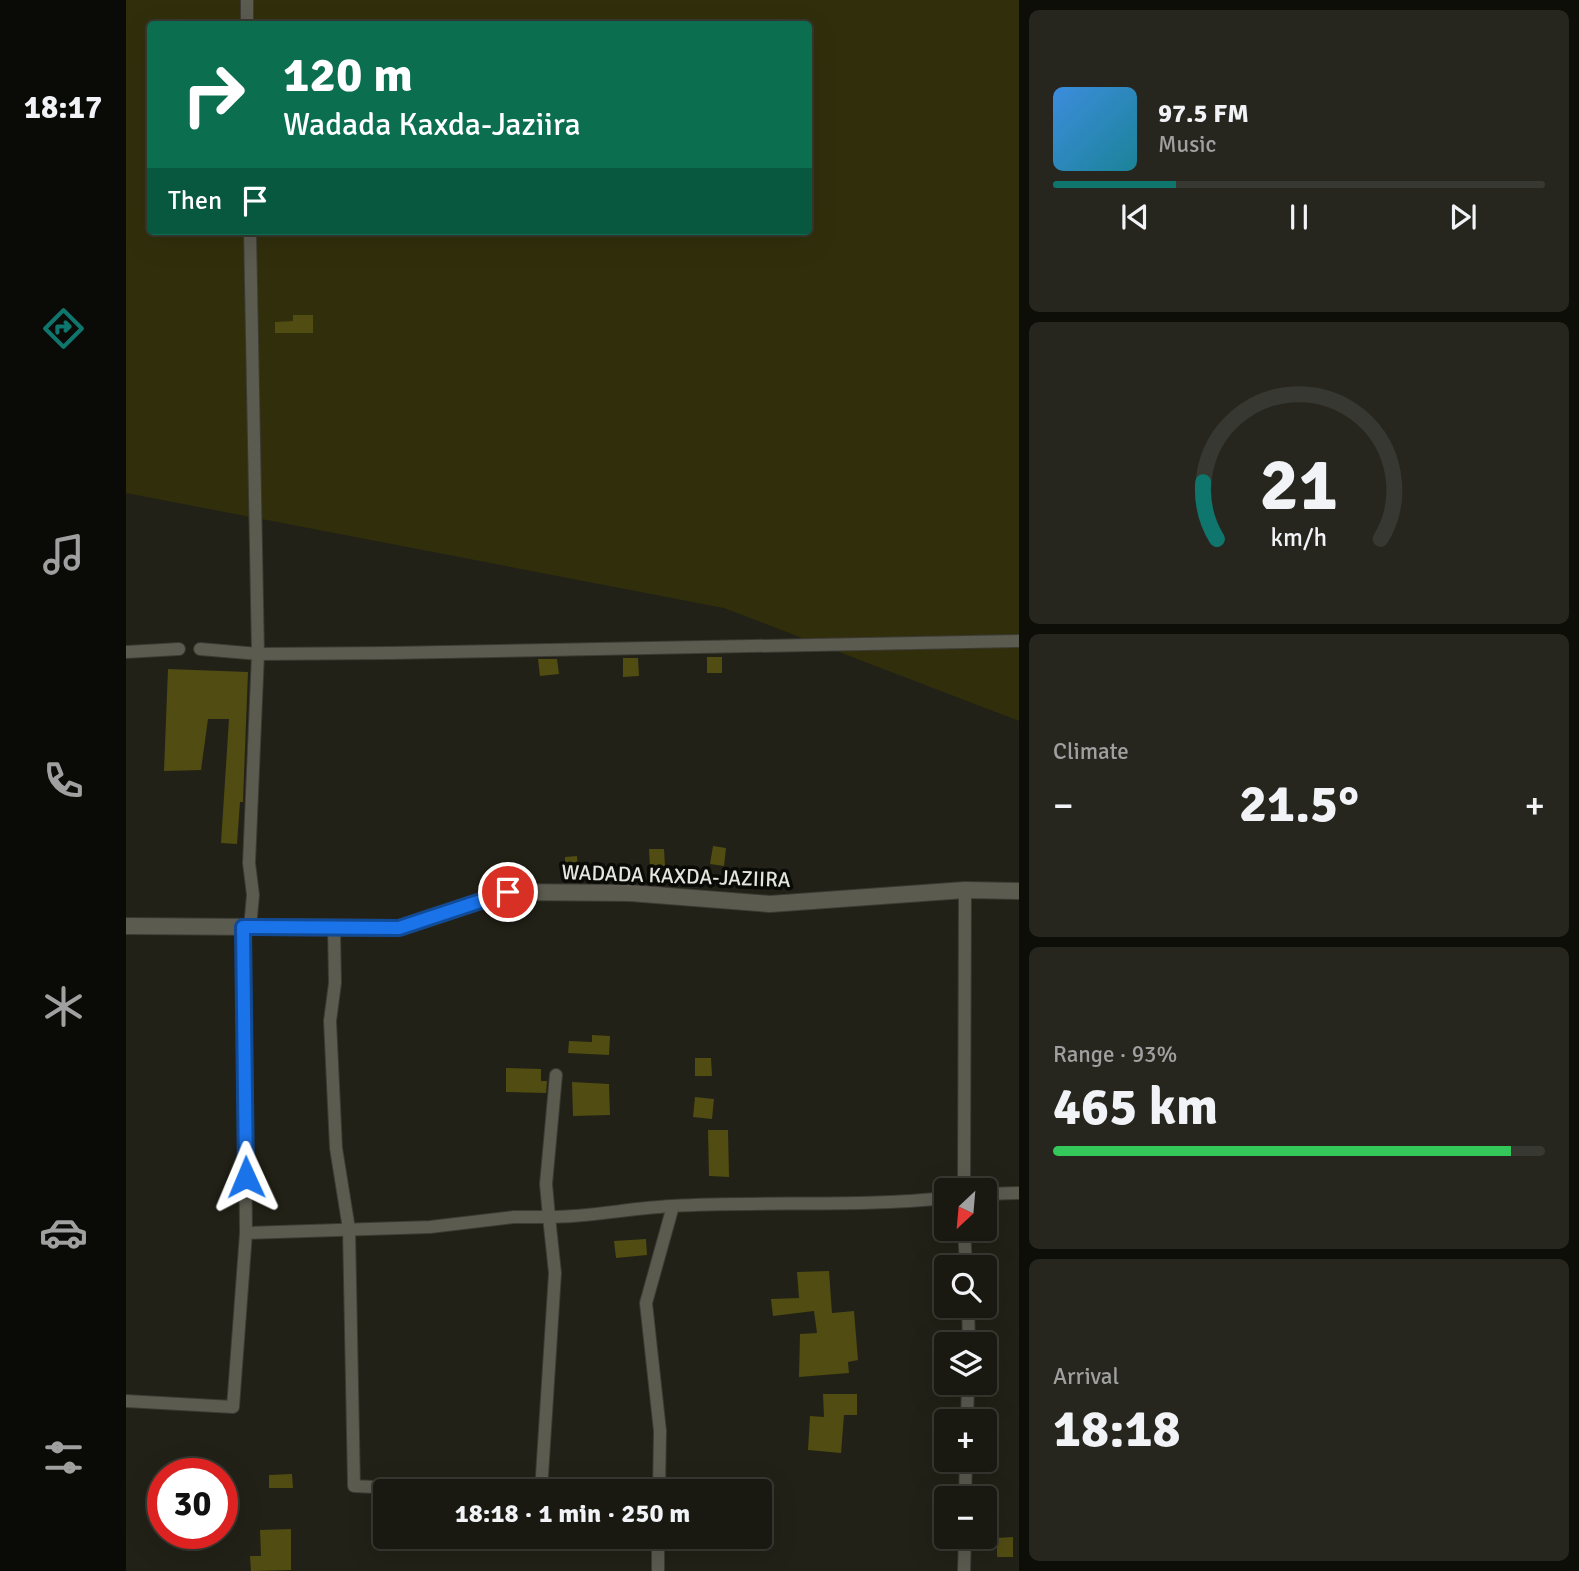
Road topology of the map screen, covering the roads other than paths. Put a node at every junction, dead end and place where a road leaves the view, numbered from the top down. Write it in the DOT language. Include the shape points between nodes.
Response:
graph roads {
  1 [pos="247,0"];
  2 [pos="247,21"];
  3 [pos="250,235"];
  4 [pos="1019,641"];
  5 [pos="179,649"];
  6 [pos="200,649"];
  7 [pos="126,652"];
  8 [pos="257,654"];
  9 [pos="965,890"];
  10 [pos="1019,891"];
  11 [pos="126,926"];
  12 [pos="247,927"];
  13 [pos="334,928"];
  14 [pos="556,1075"];
  15 [pos="964,1178"];
  16 [pos="1019,1193"];
  17 [pos="998,1194"];
  18 [pos="934,1198"];
  19 [pos="673,1206"];
  20 [pos="550,1217"];
  21 [pos="349,1229"];
  22 [pos="246,1233"];
  23 [pos="126,1401"];
  24 [pos="542,1479"];
  25 [pos="659,1479"];
  26 [pos="373,1487"];
  27 [pos="658,1549"];
  28 [pos="965,1549"];
  29 [pos="658,1571"];
  30 [pos="964,1571"];
  1 -- 2 [label="street"];
  3 -- 8 [label="street"];
  4 -- 8 [label="street"];
  5 -- 7 [label="street"];
  6 -- 8 [label="street"];
  8 -- 12 [label="street" via="249,863 253,895"];
  9 -- 10 [label="street, WADADA KAXDA-JAZIIRA"];
  9 -- 13 [label="street, WADADA KAXDA-JAZIIRA" via="770,904 630,893 508,892 399,928"];
  9 -- 15 [label="street"];
  11 -- 12 [label="street, WADADA KAXDA-JAZIIRA"];
  12 -- 13 [label="street, WADADA KAXDA-JAZIIRA"];
  12 -- 22 [label="street"];
  13 -- 21 [label="street" via="330,1021 335,1136"];
  14 -- 20 [label="street" via="546,1184"];
  16 -- 17 [label="street"];
  18 -- 19 [label="street"];
  19 -- 20 [label="street"];
  19 -- 25 [label="street" via="646,1303 660,1431"];
  20 -- 21 [label="street"];
  20 -- 24 [label="street" via="555,1273"];
  21 -- 22 [label="street"];
  21 -- 26 [label="street" via="354,1486"];
  22 -- 23 [label="street" via="233,1407"];
  27 -- 29 [label="street"];
  28 -- 30 [label="street"];
}
